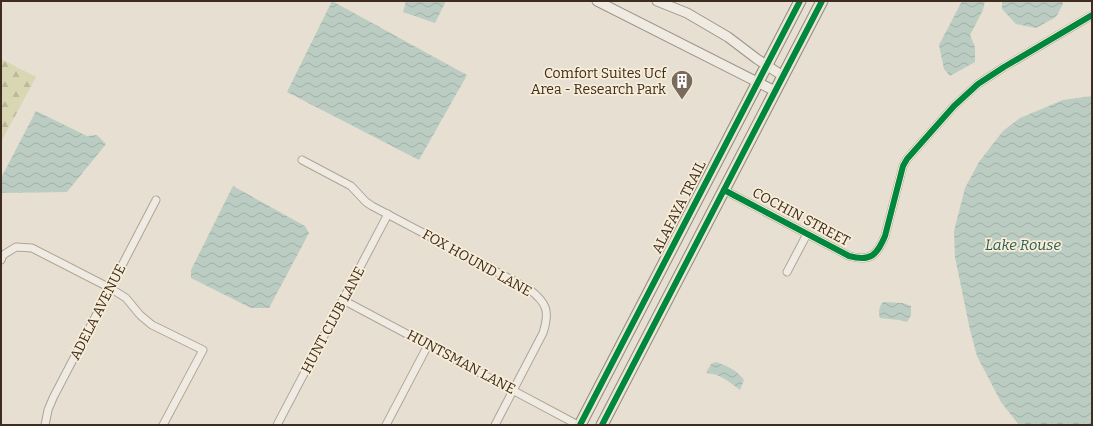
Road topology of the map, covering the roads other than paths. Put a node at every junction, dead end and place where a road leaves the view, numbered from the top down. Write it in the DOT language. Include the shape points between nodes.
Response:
graph roads {
  1 [pos="597,1"];
  2 [pos="657,1"];
  3 [pos="800,1"];
  4 [pos="822,1"];
  5 [pos="1092,15"];
  6 [pos="767,65"];
  7 [pos="783,76"];
  8 [pos="758,82"];
  9 [pos="776,91"];
  10 [pos="302,160"];
  11 [pos="724,190"];
  12 [pos="156,200"];
  13 [pos="388,214"];
  14 [pos="807,234"];
  15 [pos="1,260"];
  16 [pos="787,272"];
  17 [pos="110,288"];
  18 [pos="343,300"];
  19 [pos="428,345"];
  20 [pos="514,390"];
  21 [pos="590,406"];
  22 [pos="45,425"];
  23 [pos="163,425"];
  24 [pos="277,425"];
  25 [pos="386,425"];
  26 [pos="495,425"];
  27 [pos="579,425"];
  28 [pos="591,425"];
  29 [pos="602,425"];
  1 -- 8 [label="main road"];
  2 -- 6 [label="main road" via="687,13 728,37"];
  3 -- 6 [label="main road, ALAFAYA TRAIL"];
  4 -- 7 [label="main road"];
  5 -- 14 [label="street, COCHIN STREET" via="1004,66 978,84 954,106 903,166 885,236 876,253 868,258 859,259"];
  6 -- 7 [label="main road"];
  6 -- 8 [label="main road, ALAFAYA TRAIL"];
  7 -- 9 [label="main road"];
  8 -- 9 [label="main road"];
  8 -- 21 [label="main road, ALAFAYA TRAIL"];
  9 -- 11 [label="main road"];
  10 -- 13 [label="street, FOX HOUND LANE" via="351,186 366,202"];
  11 -- 14 [label="street, COCHIN STREET"];
  11 -- 29 [label="main road"];
  12 -- 17 [label="street, ADELA AVENUE"];
  13 -- 18 [label="street, HUNT CLUB LANE"];
  13 -- 20 [label="street, FOX HOUND LANE" via="529,289 544,303 547,322"];
  14 -- 16 [label="street"];
  15 -- 17 [label="street" via="3,255 16,247 32,248"];
  17 -- 22 [label="street, ADELA AVENUE" via="53,398"];
  17 -- 23 [label="street" via="126,298 152,325 203,350"];
  18 -- 19 [label="street, HUNTSMAN LANE"];
  18 -- 24 [label="street, HUNT CLUB LANE"];
  19 -- 20 [label="street, HUNTSMAN LANE"];
  19 -- 25 [label="street"];
  20 -- 26 [label="street, FOX HOUND LANE"];
  20 -- 27 [label="street, HUNTSMAN LANE"];
  21 -- 27 [label="main road, ALAFAYA TRAIL"];
  21 -- 28 [label="main road"];
}
